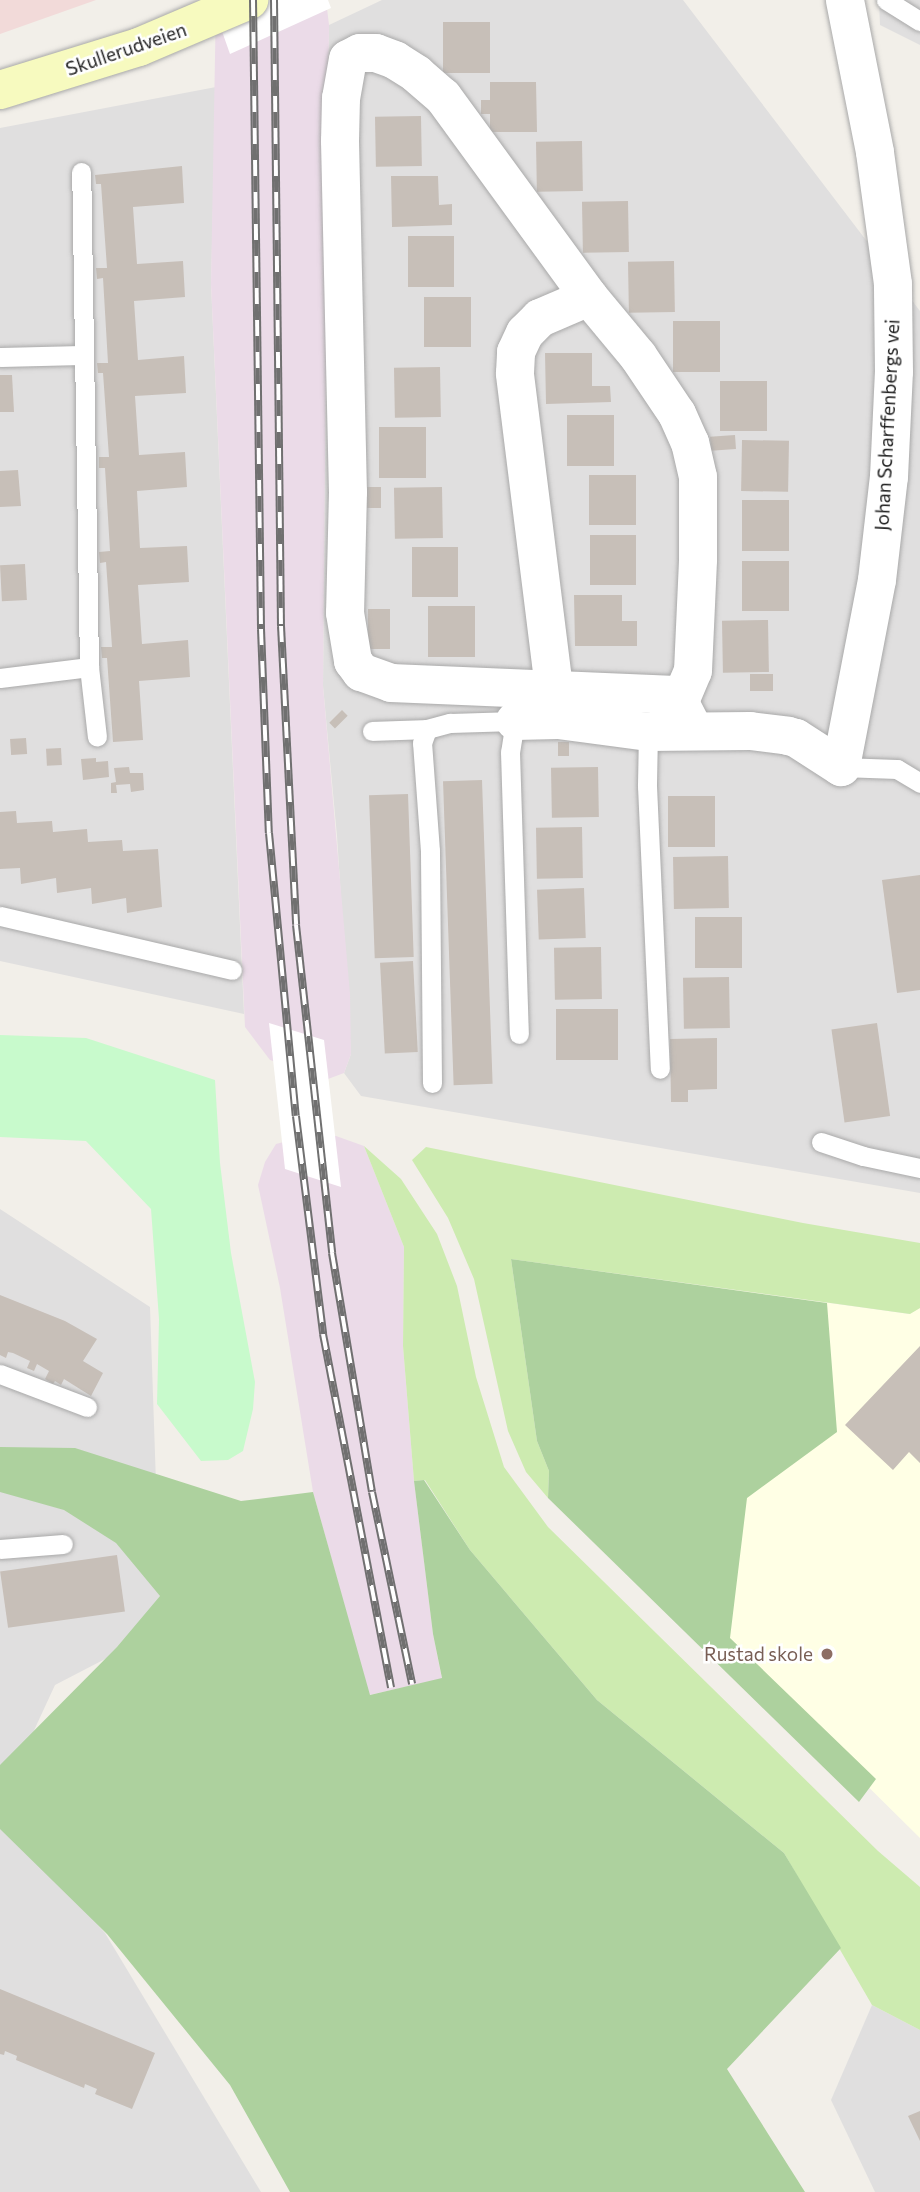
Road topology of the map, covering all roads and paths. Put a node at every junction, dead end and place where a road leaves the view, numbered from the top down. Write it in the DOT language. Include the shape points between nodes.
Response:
graph roads {
  1 [pos="845,0"];
  2 [pos="886,0"];
  3 [pos="240,4"];
  4 [pos="920,21"];
  5 [pos="0,90"];
  6 [pos="81,172"];
  7 [pos="589,297"];
  8 [pos="82,355"];
  9 [pos="0,358"];
  10 [pos="89,667"];
  11 [pos="0,678"];
  12 [pos="554,688"];
  13 [pos="687,714"];
  14 [pos="515,721"];
  15 [pos="427,729"];
  16 [pos="372,731"];
  17 [pos="648,732"];
  18 [pos="97,737"];
  19 [pos="841,766"];
  20 [pos="920,783"];
  21 [pos="0,916"];
  22 [pos="232,970"];
  23 [pos="519,1034"];
  24 [pos="660,1069"];
  25 [pos="432,1083"];
  26 [pos="821,1142"];
  27 [pos="920,1168"];
  28 [pos="0,1374"];
  29 [pos="87,1407"];
  30 [pos="63,1544"];
  31 [pos="0,1549"];
  1 -- 19 [label="street, Johan Scharffenbergs vei" via="888,245 894,372 889,477 877,580"];
  2 -- 4 [label="lane"];
  3 -- 5 [label="main road, Skullerudveien" via="139,47"];
  6 -- 8 [label="lane"];
  7 -- 12 [label="street" via="540,318 525,333 516,352"];
  7 -- 12 [label="street" via="443,97 395,60 360,53 348,60 340,141 349,648 362,672 391,683"];
  7 -- 13 [label="street" via="638,356 677,414 690,443 698,559"];
  8 -- 9 [label="lane"];
  8 -- 10 [label="lane"];
  10 -- 11 [label="lane"];
  10 -- 18 [label="lane"];
  12 -- 13 [label="street" via="676,695"];
  13 -- 17 [label="street"];
  13 -- 19 [label="street" via="750,731 796,737"];
  14 -- 15 [label="lane" via="450,723"];
  14 -- 17 [label="street" via="558,720"];
  14 -- 23 [label="lane" via="510,752"];
  15 -- 16 [label="lane"];
  15 -- 25 [label="lane" via="422,743 430,851"];
  17 -- 24 [label="lane"];
  19 -- 20 [label="lane" via="897,769"];
  21 -- 22 [label="lane"];
  26 -- 27 [label="lane"];
  28 -- 29 [label="lane"];
  30 -- 31 [label="lane"];
}
